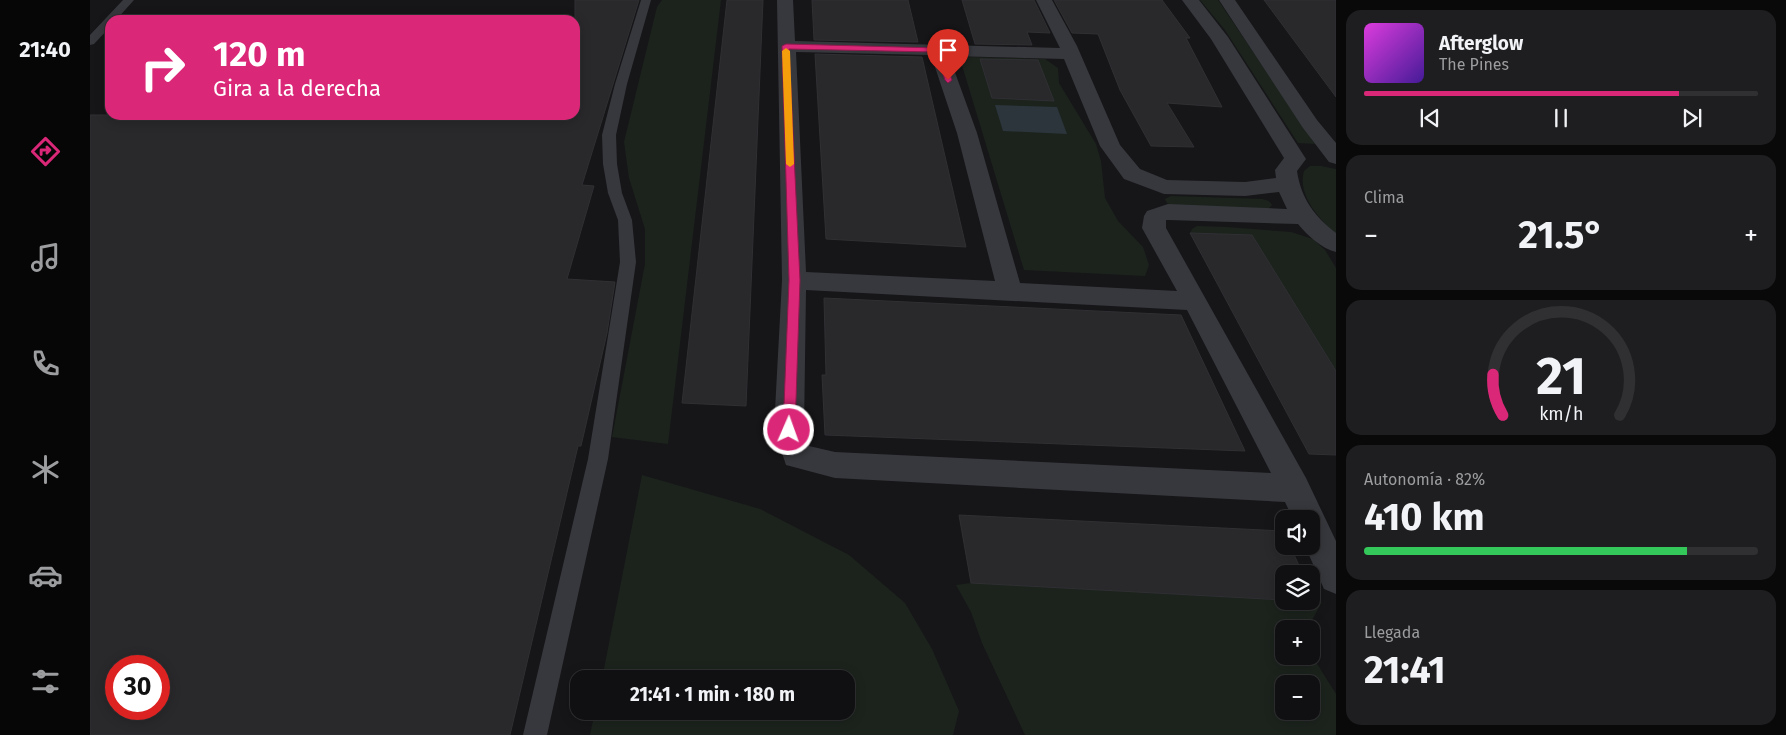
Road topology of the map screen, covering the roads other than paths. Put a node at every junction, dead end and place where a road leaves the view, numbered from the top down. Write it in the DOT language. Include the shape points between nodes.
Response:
graph roads {
  1 [pos="129,0"];
  2 [pos="646,0"];
  3 [pos="785,0"];
  4 [pos="1044,0"];
  5 [pos="1190,0"];
  6 [pos="1227,0"];
  7 [pos="115,15"];
  8 [pos="105,26"];
  9 [pos="90,42"];
  10 [pos="786,46"];
  11 [pos="938,50"];
  12 [pos="1071,54"];
  13 [pos="1336,157"];
  14 [pos="1294,159"];
  15 [pos="1336,163"];
  16 [pos="1287,184"];
  17 [pos="1303,217"];
  18 [pos="1336,244"];
  19 [pos="794,280"];
  20 [pos="1010,290"];
  21 [pos="1195,301"];
  22 [pos="1295,488"];
  23 [pos="1305,510"];
  24 [pos="1320,543"];
  25 [pos="1336,577"];
  26 [pos="535,735"];
  1 -- 7 [label="lane"];
  2 -- 26 [label="lane" via="609,135 610,164 615,193 625,220 628,262 598,459"];
  3 -- 10 [label="street"];
  4 -- 12 [label="street"];
  5 -- 14 [label="street" via="1219,37"];
  6 -- 13 [label="street" via="1310,124"];
  8 -- 9 [label="lane"];
  10 -- 11 [label="street"];
  10 -- 19 [label="street"];
  11 -- 12 [label="street"];
  11 -- 20 [label="street" via="967,133"];
  12 -- 16 [label="street" via="1110,146 1132,174 1164,187 1245,189"];
  14 -- 15 [label="street" via="1316,158"];
  14 -- 16 [label="street" via="1286,170"];
  16 -- 17 [label="street"];
  17 -- 18 [label="street"];
  17 -- 21 [label="street" via="1168,212 1155,216 1157,236"];
  19 -- 20 [label="street"];
  19 -- 22 [label="street" via="789,430 797,456 835,466"];
  20 -- 21 [label="street"];
  21 -- 22 [label="street"];
  22 -- 23 [label="street"];
  24 -- 25 [label="street"];
}
